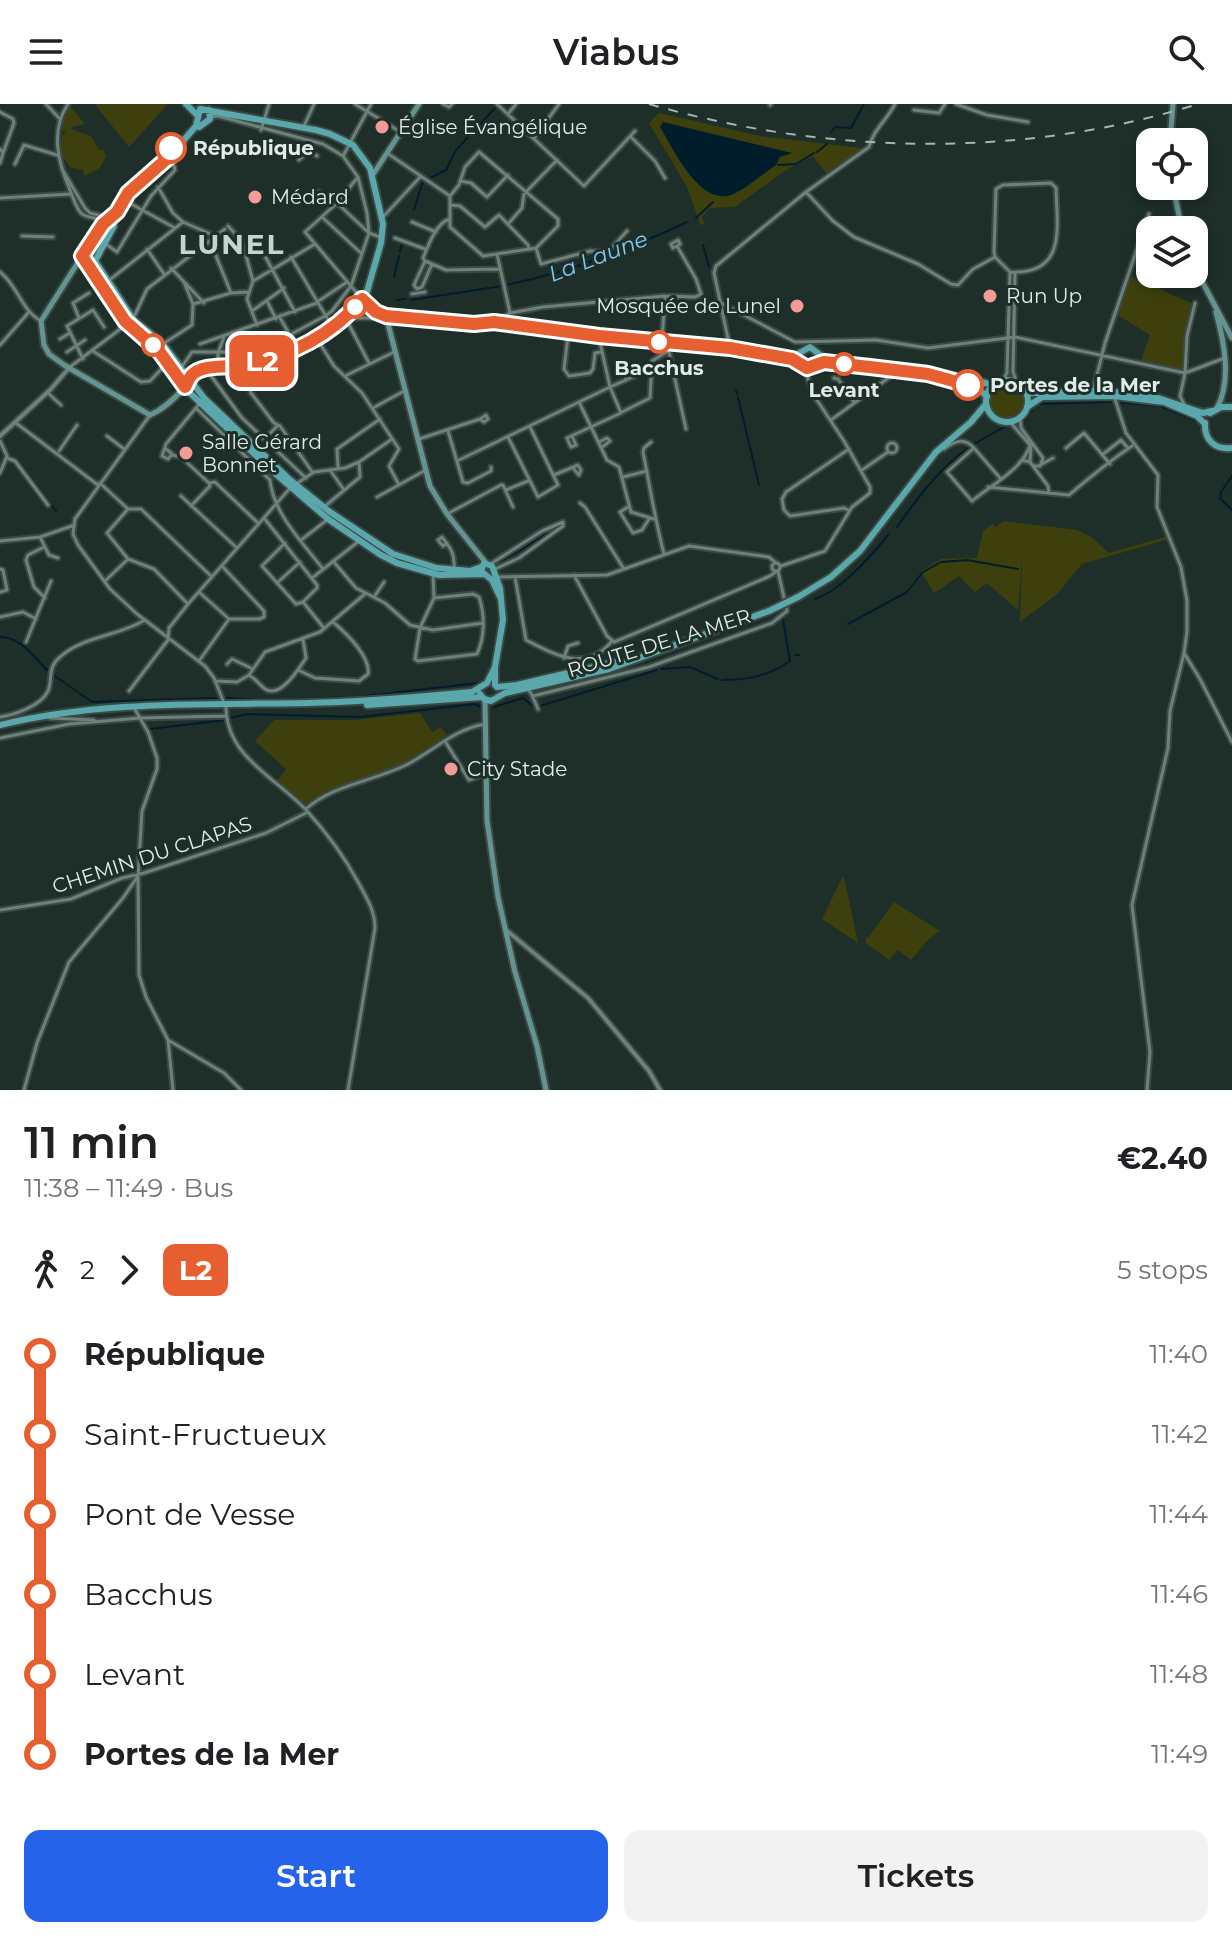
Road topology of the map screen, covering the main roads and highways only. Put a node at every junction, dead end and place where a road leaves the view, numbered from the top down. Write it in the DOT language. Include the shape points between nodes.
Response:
graph roads {
  1 [pos="186,104"];
  2 [pos="1173,104"];
  3 [pos="416,105"];
  4 [pos="202,112"];
  5 [pos="1171,128"];
  6 [pos="373,171"];
  7 [pos="111,218"];
  8 [pos="82,256"];
  9 [pos="1205,288"];
  10 [pos="362,296"];
  11 [pos="1216,312"];
  12 [pos="384,314"];
  13 [pos="130,321"];
  14 [pos="1232,338"];
  15 [pos="712,348"];
  16 [pos="809,348"];
  17 [pos="741,351"];
  18 [pos="761,353"];
  19 [pos="801,364"];
  20 [pos="815,366"];
  21 [pos="190,380"];
  22 [pos="994,385"];
  23 [pos="185,387"];
  24 [pos="1025,390"];
  25 [pos="986,400"];
  26 [pos="200,403"];
  27 [pos="1027,407"];
  28 [pos="1232,407"];
  29 [pos="1215,410"];
  30 [pos="993,417"];
  31 [pos="971,422"];
  32 [pos="1205,424"];
  33 [pos="1232,448"];
  34 [pos="291,484"];
  35 [pos="489,570"];
  36 [pos="475,575"];
  37 [pos="501,599"];
  38 [pos="502,613"];
  39 [pos="650,654"];
  40 [pos="490,686"];
  41 [pos="483,698"];
  42 [pos="496,698"];
  43 [pos="223,706"];
  44 [pos="486,716"];
  45 [pos="0,725"];
  46 [pos="546,1090"];
  1 -- 4 [label="main road"];
  2 -- 5 [label="main road"];
  3 -- 6 [label="main road"];
  4 -- 6 [label="main road" via="330,134 350,143"];
  4 -- 7 [label="main road" via="171,157 133,187"];
  6 -- 10 [label="main road" via="383,238"];
  7 -- 8 [label="main road"];
  7 -- 13 [label="main road" via="114,226 95,261"];
  8 -- 13 [label="main road"];
  8 -- 23 [label="main road" via="41,321 46,350 150,415"];
  9 -- 11 [label="main road"];
  10 -- 12 [label="main road"];
  10 -- 21 [label="main road" via="317,339 244,366 206,369"];
  11 -- 14 [label="main road"];
  11 -- 29 [label="main road" via="1226,365 1223,397"];
  12 -- 15 [label="main road"];
  12 -- 35 [label="main road" via="432,491"];
  13 -- 21 [label="main road" via="163,344"];
  13 -- 23 [label="main road"];
  15 -- 17 [label="main road"];
  15 -- 17 [label="main road"];
  16 -- 18 [label="main road" via="793,355"];
  16 -- 19 [label="main road"];
  16 -- 20 [label="main road"];
  16 -- 22 [label="main road" via="835,360 938,372"];
  17 -- 18 [label="main road"];
  18 -- 19 [label="main road"];
  19 -- 20 [label="main road"];
  20 -- 25 [label="main road" via="824,362 928,374 981,389"];
  21 -- 23 [label="main road"];
  21 -- 26 [label="main road"];
  22 -- 24 [label="main road" via="1017,383"];
  22 -- 25 [label="main road"];
  23 -- 26 [label="main road"];
  24 -- 27 [label="main road"];
  24 -- 29 [label="main road" via="1146,394 1203,413"];
  25 -- 30 [label="main road"];
  25 -- 31 [label="main road, ROUTE DE LA MER"];
  26 -- 34 [label="main road"];
  27 -- 30 [label="main road" via="1010,422"];
  27 -- 32 [label="main road" via="1042,397 1114,396 1164,402"];
  28 -- 29 [label="main road"];
  29 -- 32 [label="main road"];
  30 -- 31 [label="main road, ROUTE DE LA MER"];
  31 -- 39 [label="main road, ROUTE DE LA MER, bridge" via="936,452 860,551 831,577 769,611"];
  32 -- 33 [label="main road" via="1214,445"];
  34 -- 35 [label="main road" via="386,551 429,566"];
  34 -- 36 [label="main road" via="328,519 387,559 433,574"];
  35 -- 36 [label="main road"];
  35 -- 37 [label="main road"];
  35 -- 37 [label="main road"];
  36 -- 38 [label="main road" via="490,582"];
  37 -- 38 [label="main road"];
  38 -- 40 [label="main road"];
  39 -- 40 [label="main road, ROUTE DE LA MER" via="517,685"];
  39 -- 42 [label="main road, ROUTE DE LA MER"];
  40 -- 41 [label="main road"];
  40 -- 42 [label="main road"];
  40 -- 43 [label="main road, ROUTE DE LA MER" via="359,701"];
  41 -- 42 [label="main road, ROUTE DE LA MER"];
  41 -- 43 [label="main road, ROUTE DE LA MER"];
  41 -- 44 [label="main road"];
  42 -- 44 [label="main road"];
  43 -- 45 [label="main road" via="133,706"];
  44 -- 46 [label="main road" via="489,835 504,929"];
}
